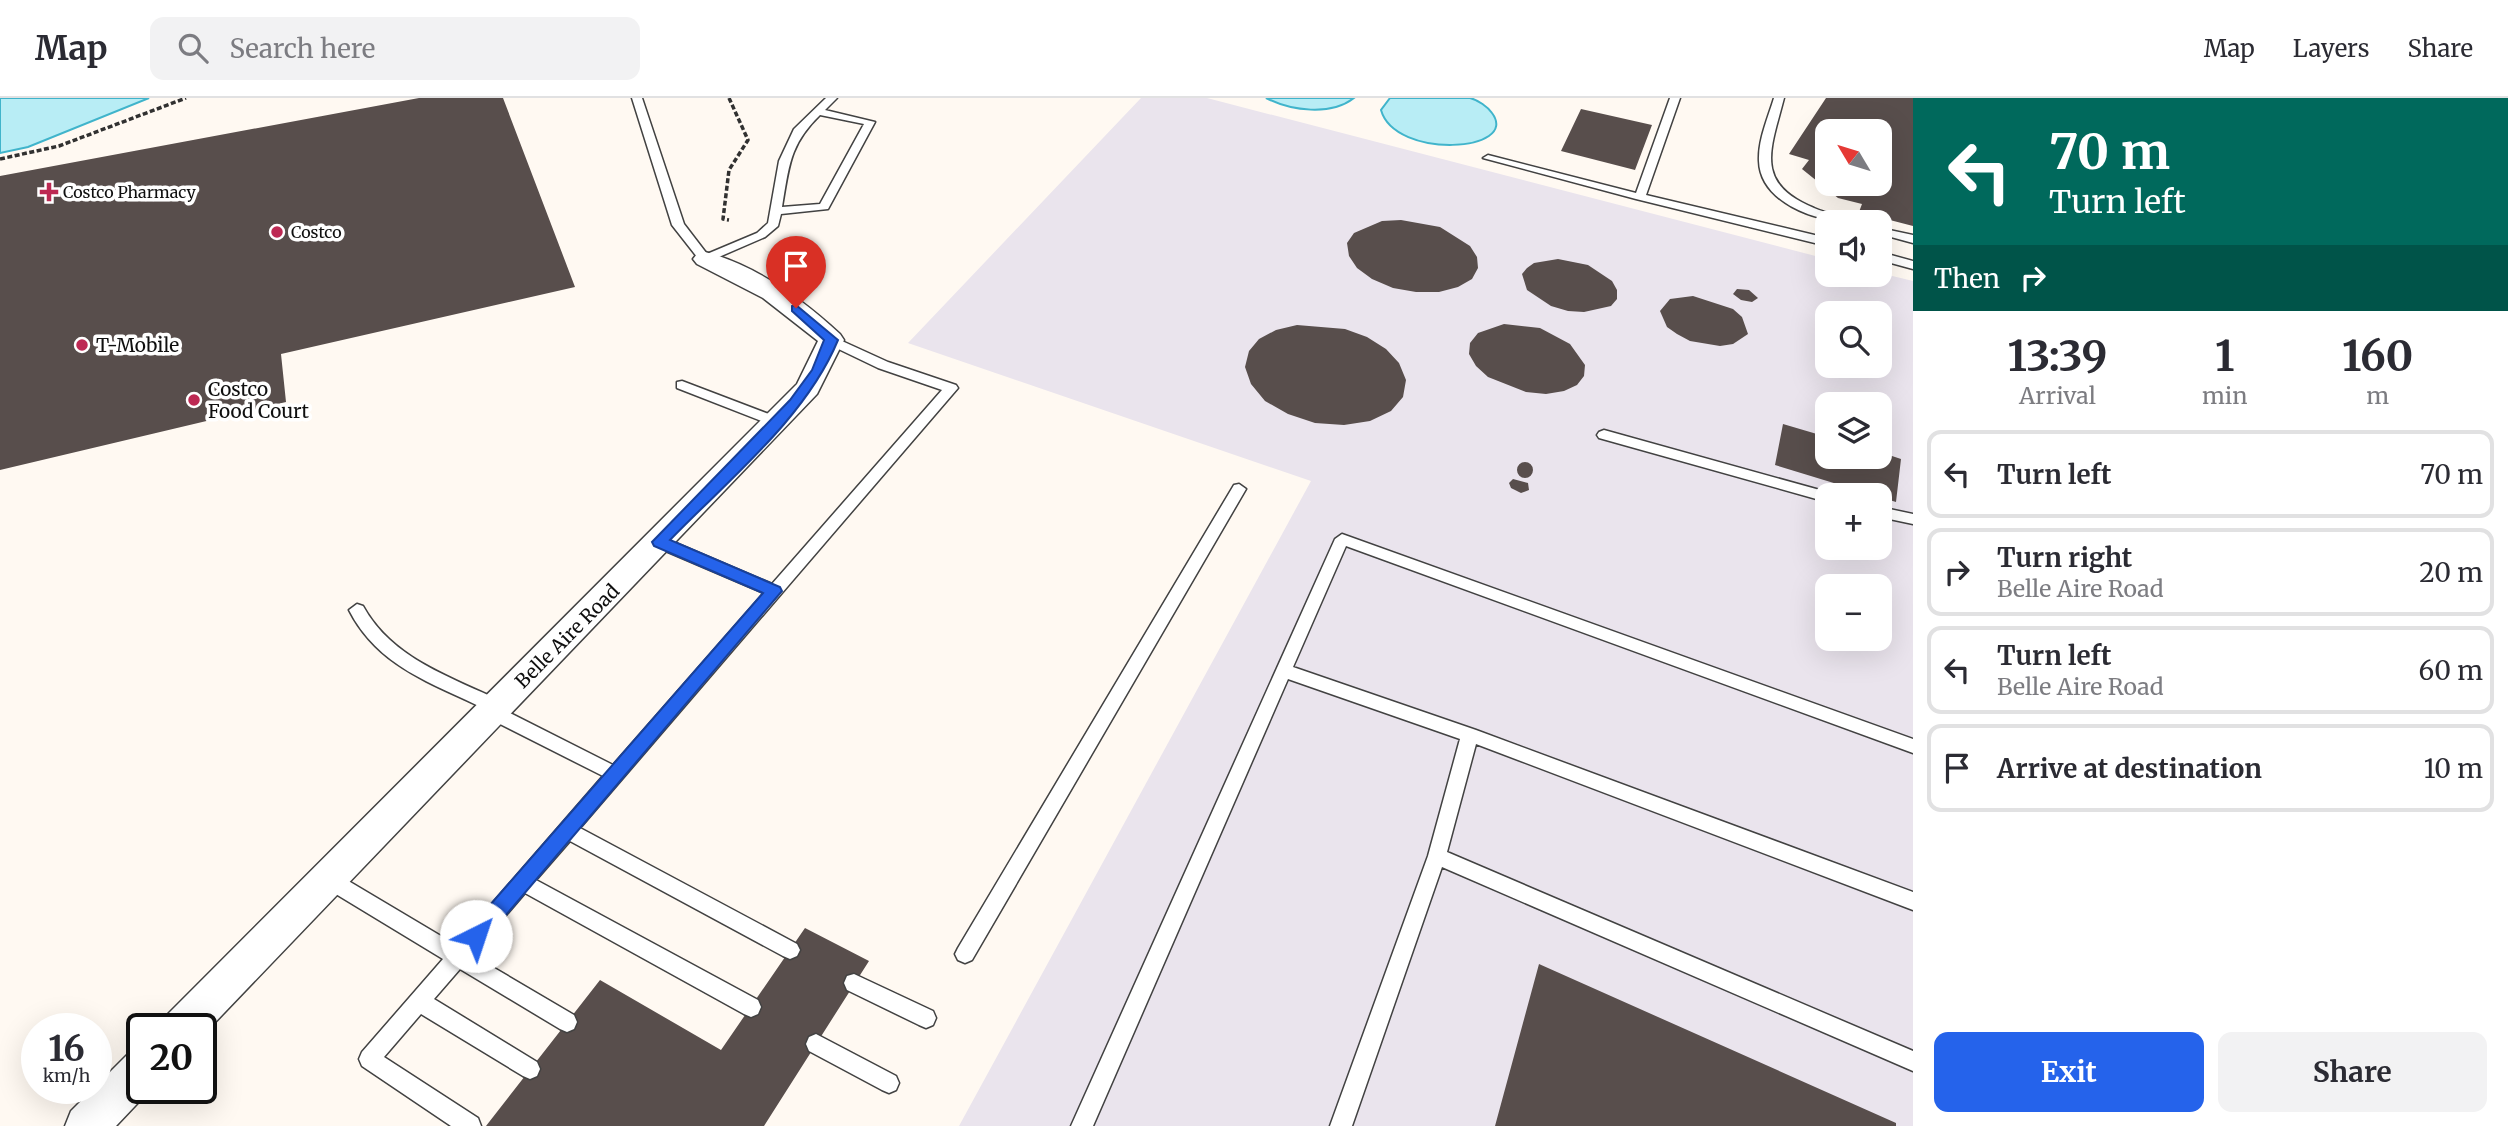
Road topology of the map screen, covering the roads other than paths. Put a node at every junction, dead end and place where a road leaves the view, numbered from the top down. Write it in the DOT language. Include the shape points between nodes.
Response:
graph roads {
  1 [pos="637,98"];
  2 [pos="832,98"];
  3 [pos="1675,98"];
  4 [pos="1779,98"];
  5 [pos="818,112"];
  6 [pos="1488,158"];
  7 [pos="1640,197"];
  8 [pos="778,211"];
  9 [pos="1815,212"];
  10 [pos="1892,234"];
  11 [pos="1815,239"];
  12 [pos="1913,239"];
  13 [pos="705,259"];
  14 [pos="1892,259"];
  15 [pos="1913,265"];
  16 [pos="831,340"];
  17 [pos="682,385"];
  18 [pos="777,422"];
  19 [pos="1604,435"];
  20 [pos="1239,489"];
  21 [pos="1815,494"];
  22 [pos="1892,515"];
  23 [pos="1913,519"];
  24 [pos="659,542"];
  25 [pos="774,591"];
  26 [pos="357,610"];
  27 [pos="1285,671"];
  28 [pos="495,709"];
  29 [pos="1470,735"];
  30 [pos="1913,746"];
  31 [pos="615,774"];
  32 [pos="567,830"];
  33 [pos="1437,856"];
  34 [pos="328,879"];
  35 [pos="522,882"];
  36 [pos="1913,901"];
  37 [pos="790,950"];
  38 [pos="965,954"];
  39 [pos="458,957"];
  40 [pos="854,983"];
  41 [pos="419,1001"];
  42 [pos="751,1007"];
  43 [pos="197,1013"];
  44 [pos="926,1018"];
  45 [pos="567,1022"];
  46 [pos="816,1044"];
  47 [pos="1913,1061"];
  48 [pos="530,1069"];
  49 [pos="889,1083"];
  50 [pos="126,1085"];
  51 [pos="86,1126"];
  52 [pos="470,1126"];
  53 [pos="1082,1126"];
  54 [pos="1341,1126"];
  1 -- 13 [label="lane" via="678,225"];
  2 -- 5 [label="lane"];
  3 -- 7 [label="lane"];
  4 -- 9 [label="lane" via="1764,160 1766,173 1785,196"];
  5 -- 8 [label="lane" via="798,131 784,161"];
  5 -- 8 [label="lane" via="870,121 824,206"];
  6 -- 7 [label="lane"];
  7 -- 11 [label="lane"];
  8 -- 13 [label="lane" via="775,224 761,235"];
  10 -- 12 [label="lane"];
  13 -- 16 [label="street" via="775,293"];
  14 -- 15 [label="lane"];
  16 -- 18 [label="street, Belle Aire Road" via="808,388"];
  16 -- 25 [label="lane" via="883,365 951,388"];
  17 -- 18 [label="lane"];
  18 -- 24 [label="street, Belle Aire Road"];
  19 -- 21 [label="lane"];
  20 -- 38 [label="lane"];
  22 -- 23 [label="lane"];
  24 -- 25 [label="lane"];
  24 -- 28 [label="street, Belle Aire Road"];
  25 -- 31 [label="lane"];
  26 -- 28 [label="lane" via="379,645"];
  27 -- 29 [label="lane"];
  27 -- 30 [label="lane" via="1342,539"];
  27 -- 53 [label="lane"];
  28 -- 31 [label="lane"];
  28 -- 34 [label="street, Belle Aire Road"];
  29 -- 33 [label="lane"];
  29 -- 36 [label="lane"];
  31 -- 32 [label="lane"];
  32 -- 35 [label="lane"];
  32 -- 37 [label="lane"];
  33 -- 47 [label="lane"];
  33 -- 54 [label="lane"];
  34 -- 39 [label="lane"];
  34 -- 43 [label="street, Belle Aire Road"];
  35 -- 39 [label="lane"];
  35 -- 42 [label="lane"];
  39 -- 41 [label="lane"];
  39 -- 45 [label="lane"];
  40 -- 44 [label="lane"];
  41 -- 48 [label="lane"];
  41 -- 52 [label="lane" via="369,1059"];
  46 -- 49 [label="lane"];
  50 -- 51 [label="street"];
}
